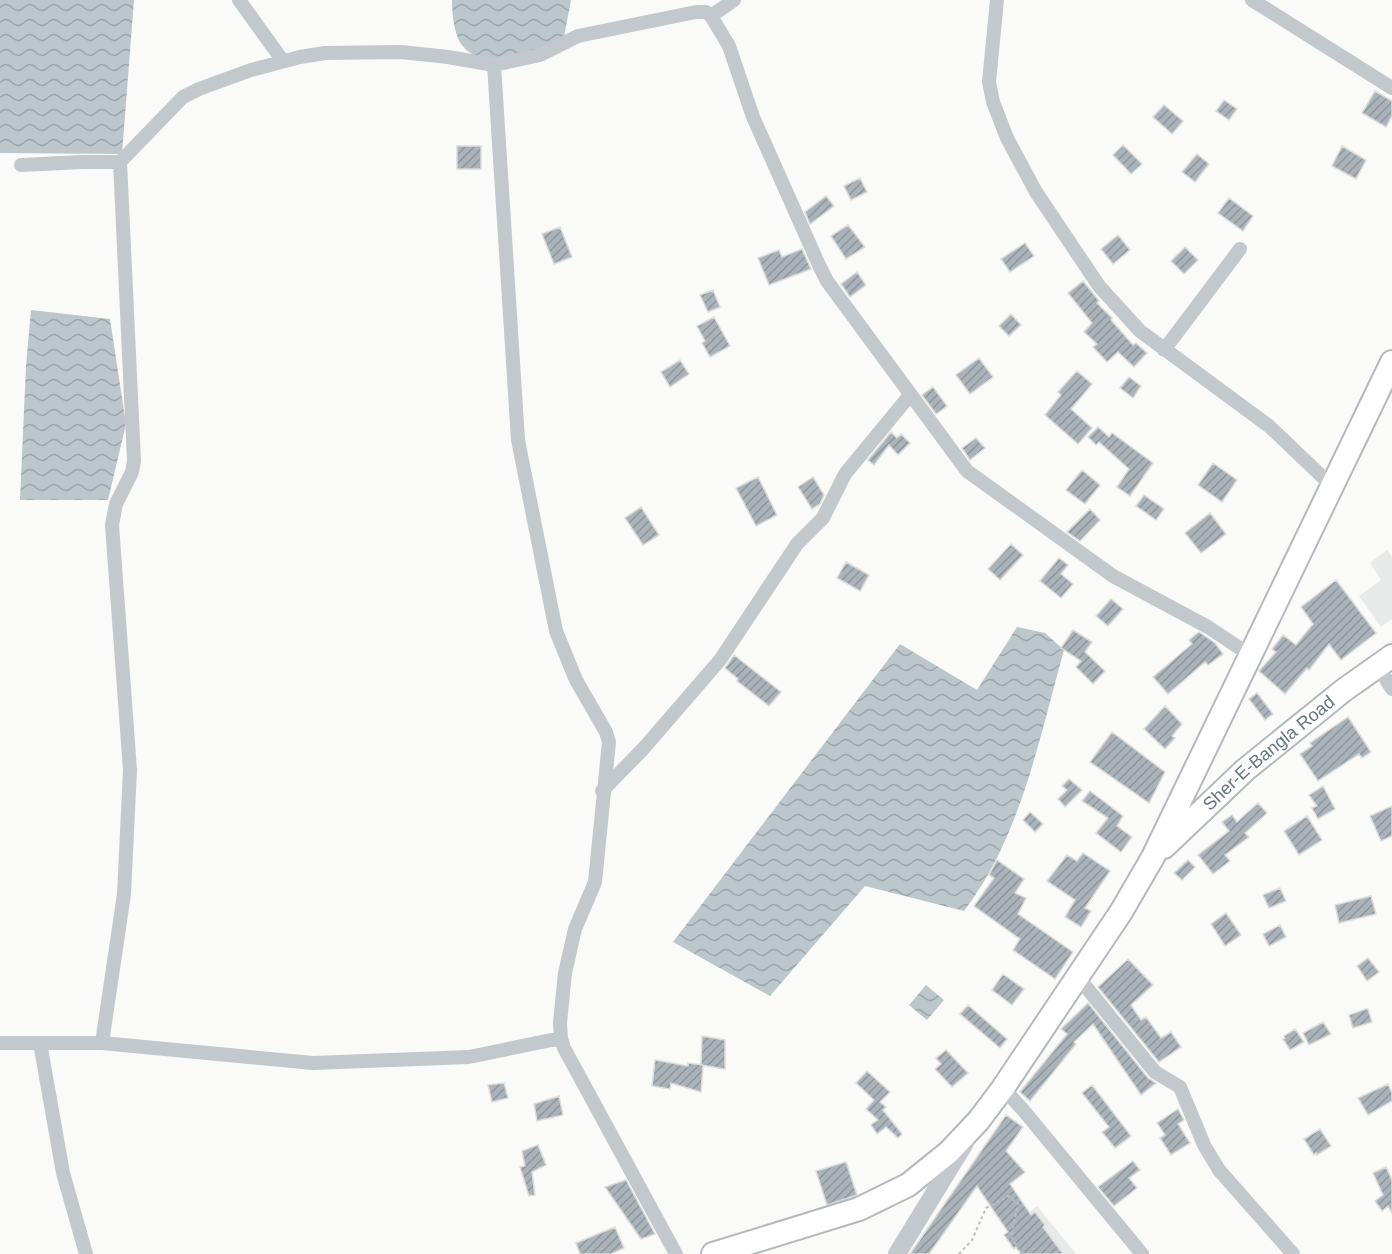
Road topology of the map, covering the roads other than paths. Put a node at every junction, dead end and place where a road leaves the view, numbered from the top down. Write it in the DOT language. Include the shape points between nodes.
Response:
graph roads {
  1 [pos="239,0"];
  2 [pos="734,0"];
  3 [pos="997,0"];
  4 [pos="1252,0"];
  5 [pos="711,16"];
  6 [pos="283,61"];
  7 [pos="494,65"];
  8 [pos="1392,88"];
  9 [pos="120,162"];
  10 [pos="21,165"];
  11 [pos="1240,249"];
  12 [pos="1164,350"];
  13 [pos="1392,362"];
  14 [pos="909,395"];
  15 [pos="1332,486"];
  16 [pos="1250,656"];
  17 [pos="1385,661"];
  18 [pos="1392,689"];
  19 [pos="602,791"];
  20 [pos="1153,857"];
  21 [pos="1078,977"];
  22 [pos="561,1038"];
  23 [pos="0,1043"];
  24 [pos="40,1043"];
  25 [pos="102,1043"];
  26 [pos="1003,1088"];
  27 [pos="979,1120"];
  28 [pos="86,1254"];
  29 [pos="676,1254"];
  30 [pos="713,1254"];
  31 [pos="897,1254"];
  32 [pos="1142,1254"];
  33 [pos="1293,1254"];
  1 -- 6 [label="street"];
  2 -- 5 [label="street"];
  3 -- 12 [label="street" via="989,82 1008,138 1036,192 1099,286 1121,313"];
  4 -- 8 [label="street"];
  5 -- 7 [label="street" via="696,12 579,36 540,55"];
  5 -- 14 [label="street" via="729,46 753,117 827,281"];
  6 -- 7 [label="street" via="325,53 401,52"];
  6 -- 9 [label="street" via="183,97"];
  7 -- 19 [label="street" via="518,440 556,631 576,680 609,742"];
  9 -- 10 [label="street"];
  9 -- 25 [label="street" via="134,461 116,504 112,525 130,770 124,894"];
  11 -- 12 [label="street"];
  12 -- 15 [label="street" via="1269,426"];
  13 -- 15 [label="highway"];
  14 -- 16 [label="street" via="967,471 1113,576 1208,627"];
  14 -- 19 [label="street" via="845,474 823,518 797,544 720,660"];
  15 -- 16 [label="highway"];
  16 -- 20 [label="highway"];
  17 -- 18 [label="street"];
  17 -- 20 [label="highway, Sher-E-Bangla Road" via="1245,770"];
  19 -- 22 [label="street" via="595,882 575,929 565,973"];
  20 -- 21 [label="highway"];
  21 -- 26 [label="highway"];
  21 -- 33 [label="street" via="1155,1072 1179,1087 1219,1170"];
  22 -- 25 [label="street" via="469,1057 313,1063"];
  22 -- 29 [label="street"];
  23 -- 24 [label="street"];
  24 -- 25 [label="street"];
  24 -- 28 [label="street" via="63,1173"];
  26 -- 27 [label="highway"];
  26 -- 32 [label="street"];
  27 -- 30 [label="highway" via="949,1152 908,1185 859,1209"];
  27 -- 31 [label="street"];
}
